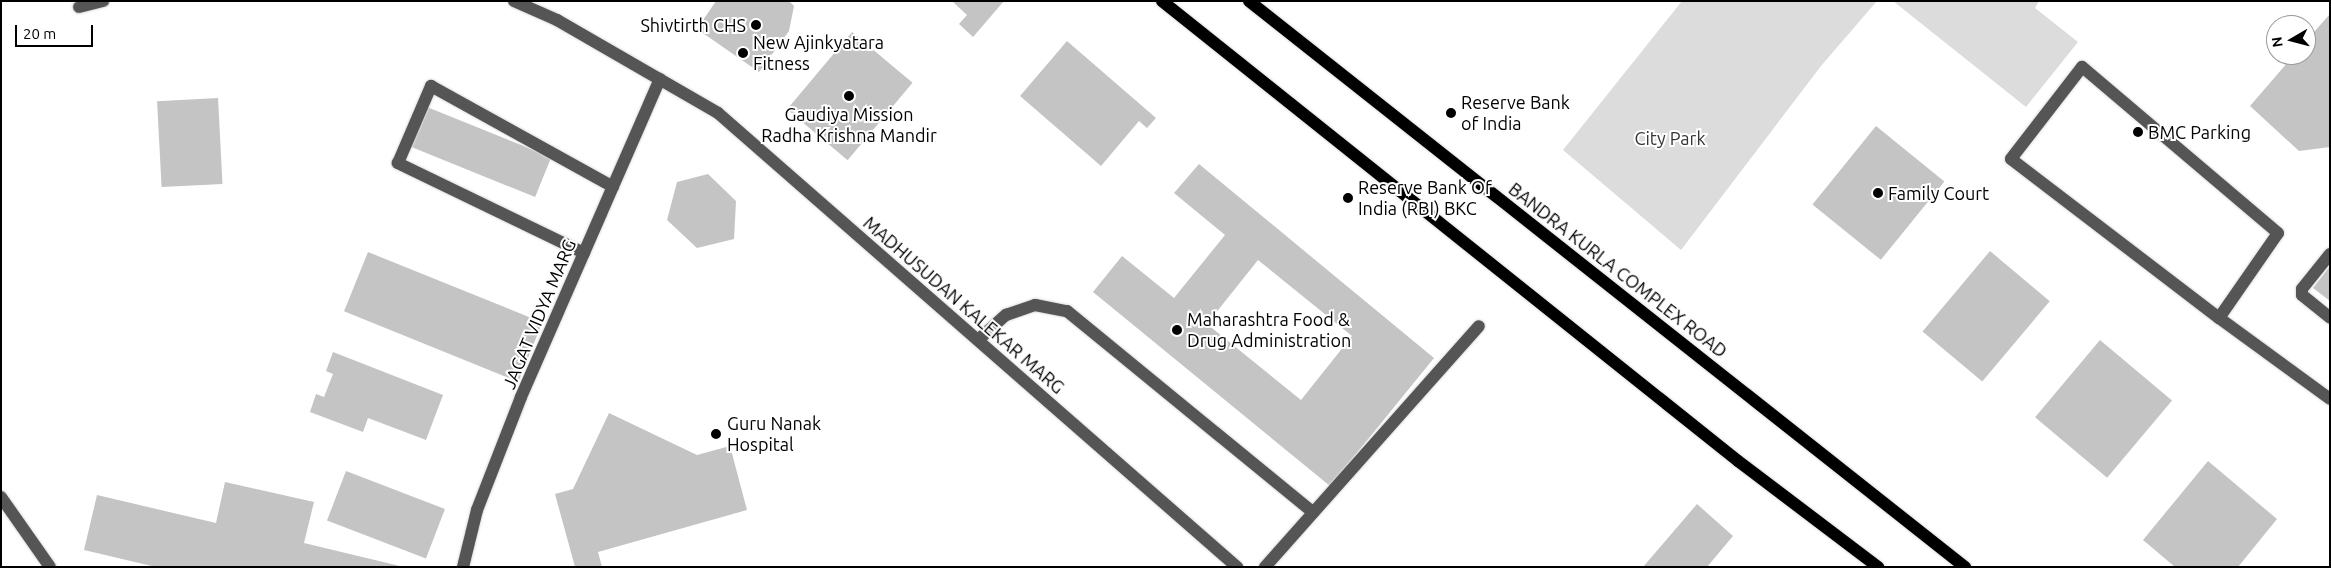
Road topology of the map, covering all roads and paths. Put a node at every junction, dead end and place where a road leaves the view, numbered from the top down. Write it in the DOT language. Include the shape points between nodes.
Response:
graph roads {
  1 [pos="103,1"];
  2 [pos="514,1"];
  3 [pos="1162,1"];
  4 [pos="1250,1"];
  5 [pos="79,7"];
  6 [pos="660,79"];
  7 [pos="613,187"];
  8 [pos="584,253"];
  9 [pos="2330,254"];
  10 [pos="2219,318"];
  11 [pos="2330,318"];
  12 [pos="1479,326"];
  13 [pos="978,340"];
  14 [pos="2330,400"];
  15 [pos="1,497"];
  16 [pos="1313,512"];
  17 [pos="50,567"];
  18 [pos="463,567"];
  19 [pos="1237,567"];
  20 [pos="1265,567"];
  21 [pos="1878,567"];
  22 [pos="1965,567"];
  1 -- 5 [label="street"];
  2 -- 6 [label="street, MADHUSUDAN KALEKAR MARG" via="557,20"];
  3 -- 21 [label="main road" via="1738,461"];
  4 -- 22 [label="main road, BANDRA KURLA COMPLEX ROAD"];
  6 -- 7 [label="street, JAGAT VIDYA MARG"];
  6 -- 13 [label="street, MADHUSUDAN KALEKAR MARG" via="718,113"];
  7 -- 8 [label="street, JAGAT VIDYA MARG"];
  7 -- 8 [label="street" via="431,86 398,163"];
  8 -- 18 [label="street, JAGAT VIDYA MARG" via="477,510"];
  9 -- 11 [label="street" via="2302,289 2302,295"];
  10 -- 10 [label="street" via="2278,233 2082,67 2011,159"];
  10 -- 14 [label="street"];
  12 -- 16 [label="street"];
  13 -- 16 [label="street" via="1006,315 1020,310 1035,306 1067,311"];
  13 -- 19 [label="street, MADHUSUDAN KALEKAR MARG"];
  15 -- 17 [label="street"];
  16 -- 20 [label="street"];
}
